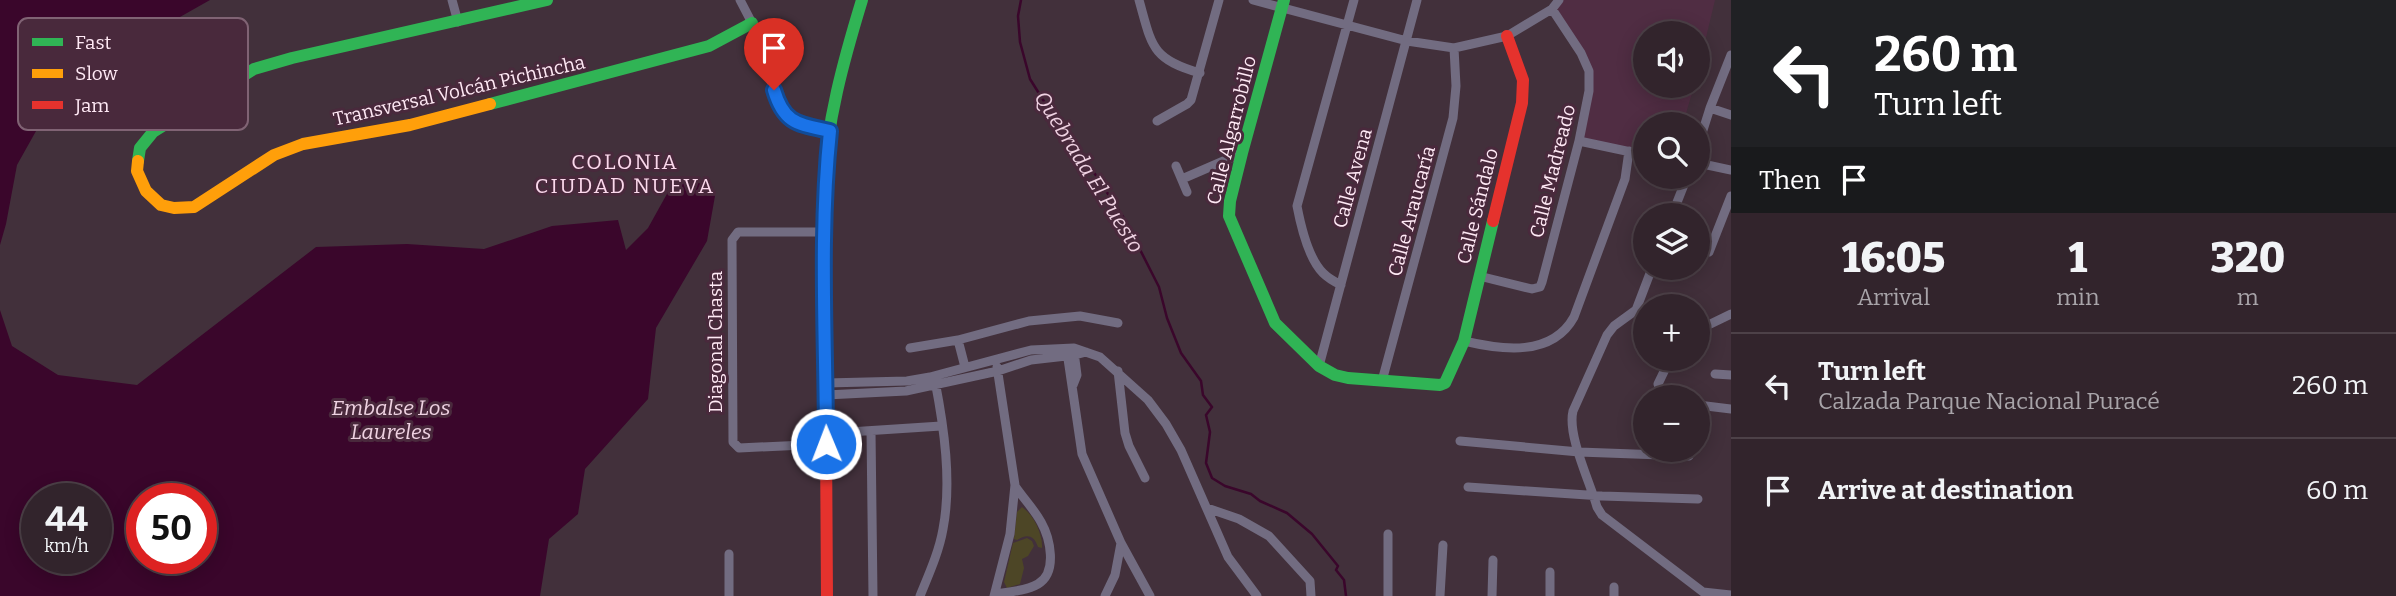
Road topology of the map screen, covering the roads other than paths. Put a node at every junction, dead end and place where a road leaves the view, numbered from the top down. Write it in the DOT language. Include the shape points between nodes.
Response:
graph roads {
  1 [pos="452,0"];
  2 [pos="547,0"];
  3 [pos="740,0"];
  4 [pos="862,0"];
  5 [pos="1139,0"];
  6 [pos="1219,0"];
  7 [pos="1253,0"];
  8 [pos="1354,0"];
  9 [pos="1418,0"];
  10 [pos="1559,0"];
  11 [pos="1283,4"];
  12 [pos="1552,9"];
  13 [pos="458,22"];
  14 [pos="752,23"];
  15 [pos="1348,24"];
  16 [pos="1507,36"];
  17 [pos="1406,41"];
  18 [pos="1454,48"];
  19 [pos="1730,59"];
  20 [pos="248,73"];
  21 [pos="1200,73"];
  22 [pos="1710,108"];
  23 [pos="1709,112"];
  24 [pos="1731,115"];
  25 [pos="1157,121"];
  26 [pos="156,130"];
  27 [pos="830,131"];
  28 [pos="1579,141"];
  29 [pos="1629,151"];
  30 [pos="1633,152"];
  31 [pos="1242,153"];
  32 [pos="1177,166"];
  33 [pos="1710,166"];
  34 [pos="1731,170"];
  35 [pos="1182,179"];
  36 [pos="1187,192"];
  37 [pos="1731,196"];
  38 [pos="1719,228"];
  39 [pos="823,232"];
  40 [pos="1731,233"];
  41 [pos="1710,250"];
  42 [pos="1479,276"];
  43 [pos="1647,280"];
  44 [pos="1341,285"];
  45 [pos="1731,314"];
  46 [pos="1118,323"];
  47 [pos="1710,324"];
  48 [pos="958,340"];
  49 [pos="1464,341"];
  50 [pos="910,348"];
  51 [pos="1071,352"];
  52 [pos="996,360"];
  53 [pos="1319,366"];
  54 [pos="965,367"];
  55 [pos="998,371"];
  56 [pos="1118,371"];
  57 [pos="1715,374"];
  58 [pos="1731,375"];
  59 [pos="935,381"];
  60 [pos="1382,381"];
  61 [pos="1446,383"];
  62 [pos="826,389"];
  63 [pos="1710,406"];
  64 [pos="1731,409"];
  65 [pos="941,426"];
  66 [pos="871,431"];
  67 [pos="849,432"];
  68 [pos="1460,441"];
  69 [pos="826,444"];
  70 [pos="1579,452"];
  71 [pos="1633,454"];
  72 [pos="1145,478"];
  73 [pos="1015,485"];
  74 [pos="1468,487"];
  75 [pos="1593,495"];
  76 [pos="1698,499"];
  77 [pos="1207,508"];
  78 [pos="1388,534"];
  79 [pos="1121,543"];
  80 [pos="1443,545"];
  81 [pos="729,554"];
  82 [pos="1493,560"];
  83 [pos="1550,572"];
  84 [pos="995,595"];
  85 [pos="1731,595"];
  86 [pos="729,596"];
  87 [pos="827,596"];
  88 [pos="873,596"];
  89 [pos="920,596"];
  90 [pos="1105,596"];
  91 [pos="1150,596"];
  92 [pos="1257,596"];
  93 [pos="1311,596"];
  94 [pos="1388,596"];
  95 [pos="1440,596"];
  96 [pos="1492,596"];
  97 [pos="1550,596"];
  1 -- 13 [label="street"];
  2 -- 13 [label="street"];
  3 -- 14 [label="street"];
  4 -- 27 [label="street"];
  5 -- 21 [label="street" via="1155,48 1163,58"];
  6 -- 21 [label="street"];
  7 -- 11 [label="street"];
  8 -- 15 [label="street"];
  9 -- 17 [label="street, Calle Avena"];
  10 -- 12 [label="street"];
  11 -- 15 [label="street"];
  11 -- 31 [label="street, Calle Algarrobillo"];
  12 -- 16 [label="street"];
  12 -- 28 [label="street, Calle Madreado" via="1589,71"];
  13 -- 20 [label="street, Transversal Volcán Pichincha" via="292,58"];
  14 -- 26 [label="street, Transversal Volcán Pichincha" via="709,46 634,67 410,125 303,145 274,156 194,207 161,205 146,191 137,171 140,148"];
  14 -- 27 [label="street" via="780,109 792,120"];
  15 -- 17 [label="street"];
  15 -- 44 [label="street" via="1297,206 1320,271"];
  16 -- 18 [label="street"];
  16 -- 42 [label="street, Calle Sándalo" via="1523,80 1522,103"];
  17 -- 18 [label="street"];
  17 -- 44 [label="street, Calle Avena"];
  18 -- 60 [label="street, Calle Araucaría" via="1453,118"];
  19 -- 22 [label="street"];
  21 -- 25 [label="street" via="1191,100"];
  22 -- 23 [label="street"];
  22 -- 24 [label="street"];
  27 -- 39 [label="street"];
  28 -- 29 [label="street"];
  28 -- 42 [label="street, Calle Madreado" via="1540,287"];
  29 -- 30 [label="street"];
  29 -- 49 [label="street" via="1625,179 1567,329 1559,337 1526,348"];
  31 -- 35 [label="street"];
  31 -- 53 [label="street, Calle Algarrobillo" via="1228,208 1234,231 1275,323"];
  32 -- 35 [label="street"];
  33 -- 34 [label="street"];
  35 -- 36 [label="street"];
  37 -- 38 [label="street"];
  38 -- 40 [label="street"];
  38 -- 41 [label="street"];
  39 -- 62 [label="street"];
  39 -- 69 [label="street, Diagonal Chasta" via="738,232 732,240 733,442 739,448"];
  42 -- 49 [label="street, Calle Sándalo"];
  43 -- 70 [label="street" via="1636,310 1607,335 1573,411"];
  44 -- 53 [label="street, Calle Avena"];
  45 -- 47 [label="street"];
  46 -- 48 [label="street" via="1080,316 1029,321"];
  48 -- 50 [label="street"];
  48 -- 54 [label="street"];
  49 -- 61 [label="street, Calle Sándalo"];
  51 -- 52 [label="street" via="1031,350"];
  51 -- 55 [label="street"];
  51 -- 56 [label="street" via="1100,357"];
  51 -- 79 [label="street" via="1082,454"];
  52 -- 54 [label="street"];
  52 -- 55 [label="street"];
  53 -- 60 [label="street, Calle Algarrobillo" via="1335,375"];
  54 -- 59 [label="street"];
  55 -- 59 [label="street"];
  55 -- 73 [label="street"];
  56 -- 72 [label="street" via="1125,433"];
  56 -- 77 [label="street" via="1167,424"];
  57 -- 58 [label="street"];
  59 -- 62 [label="street" via="906,391"];
  59 -- 65 [label="street"];
  60 -- 61 [label="street, Calle Algarrobillo"];
  62 -- 69 [label="street"];
  63 -- 64 [label="street"];
  65 -- 66 [label="street"];
  65 -- 89 [label="street" via="943,530"];
  66 -- 67 [label="street"];
  66 -- 88 [label="street"];
  68 -- 70 [label="street"];
  69 -- 87 [label="street"];
  70 -- 71 [label="street"];
  70 -- 75 [label="street"];
  73 -- 84 [label="street" via="1010,534"];
  73 -- 84 [label="street" via="1041,522 1050,565 1038,583"];
  74 -- 75 [label="street"];
  75 -- 76 [label="street"];
  75 -- 85 [label="street" via="1602,514 1695,587"];
  77 -- 92 [label="street" via="1228,557"];
  77 -- 93 [label="street" via="1269,536 1310,581"];
  78 -- 94 [label="street"];
  79 -- 90 [label="street" via="1115,575"];
  79 -- 91 [label="street"];
  80 -- 95 [label="street"];
  81 -- 86 [label="street"];
  82 -- 96 [label="street"];
  83 -- 97 [label="street"];
}
